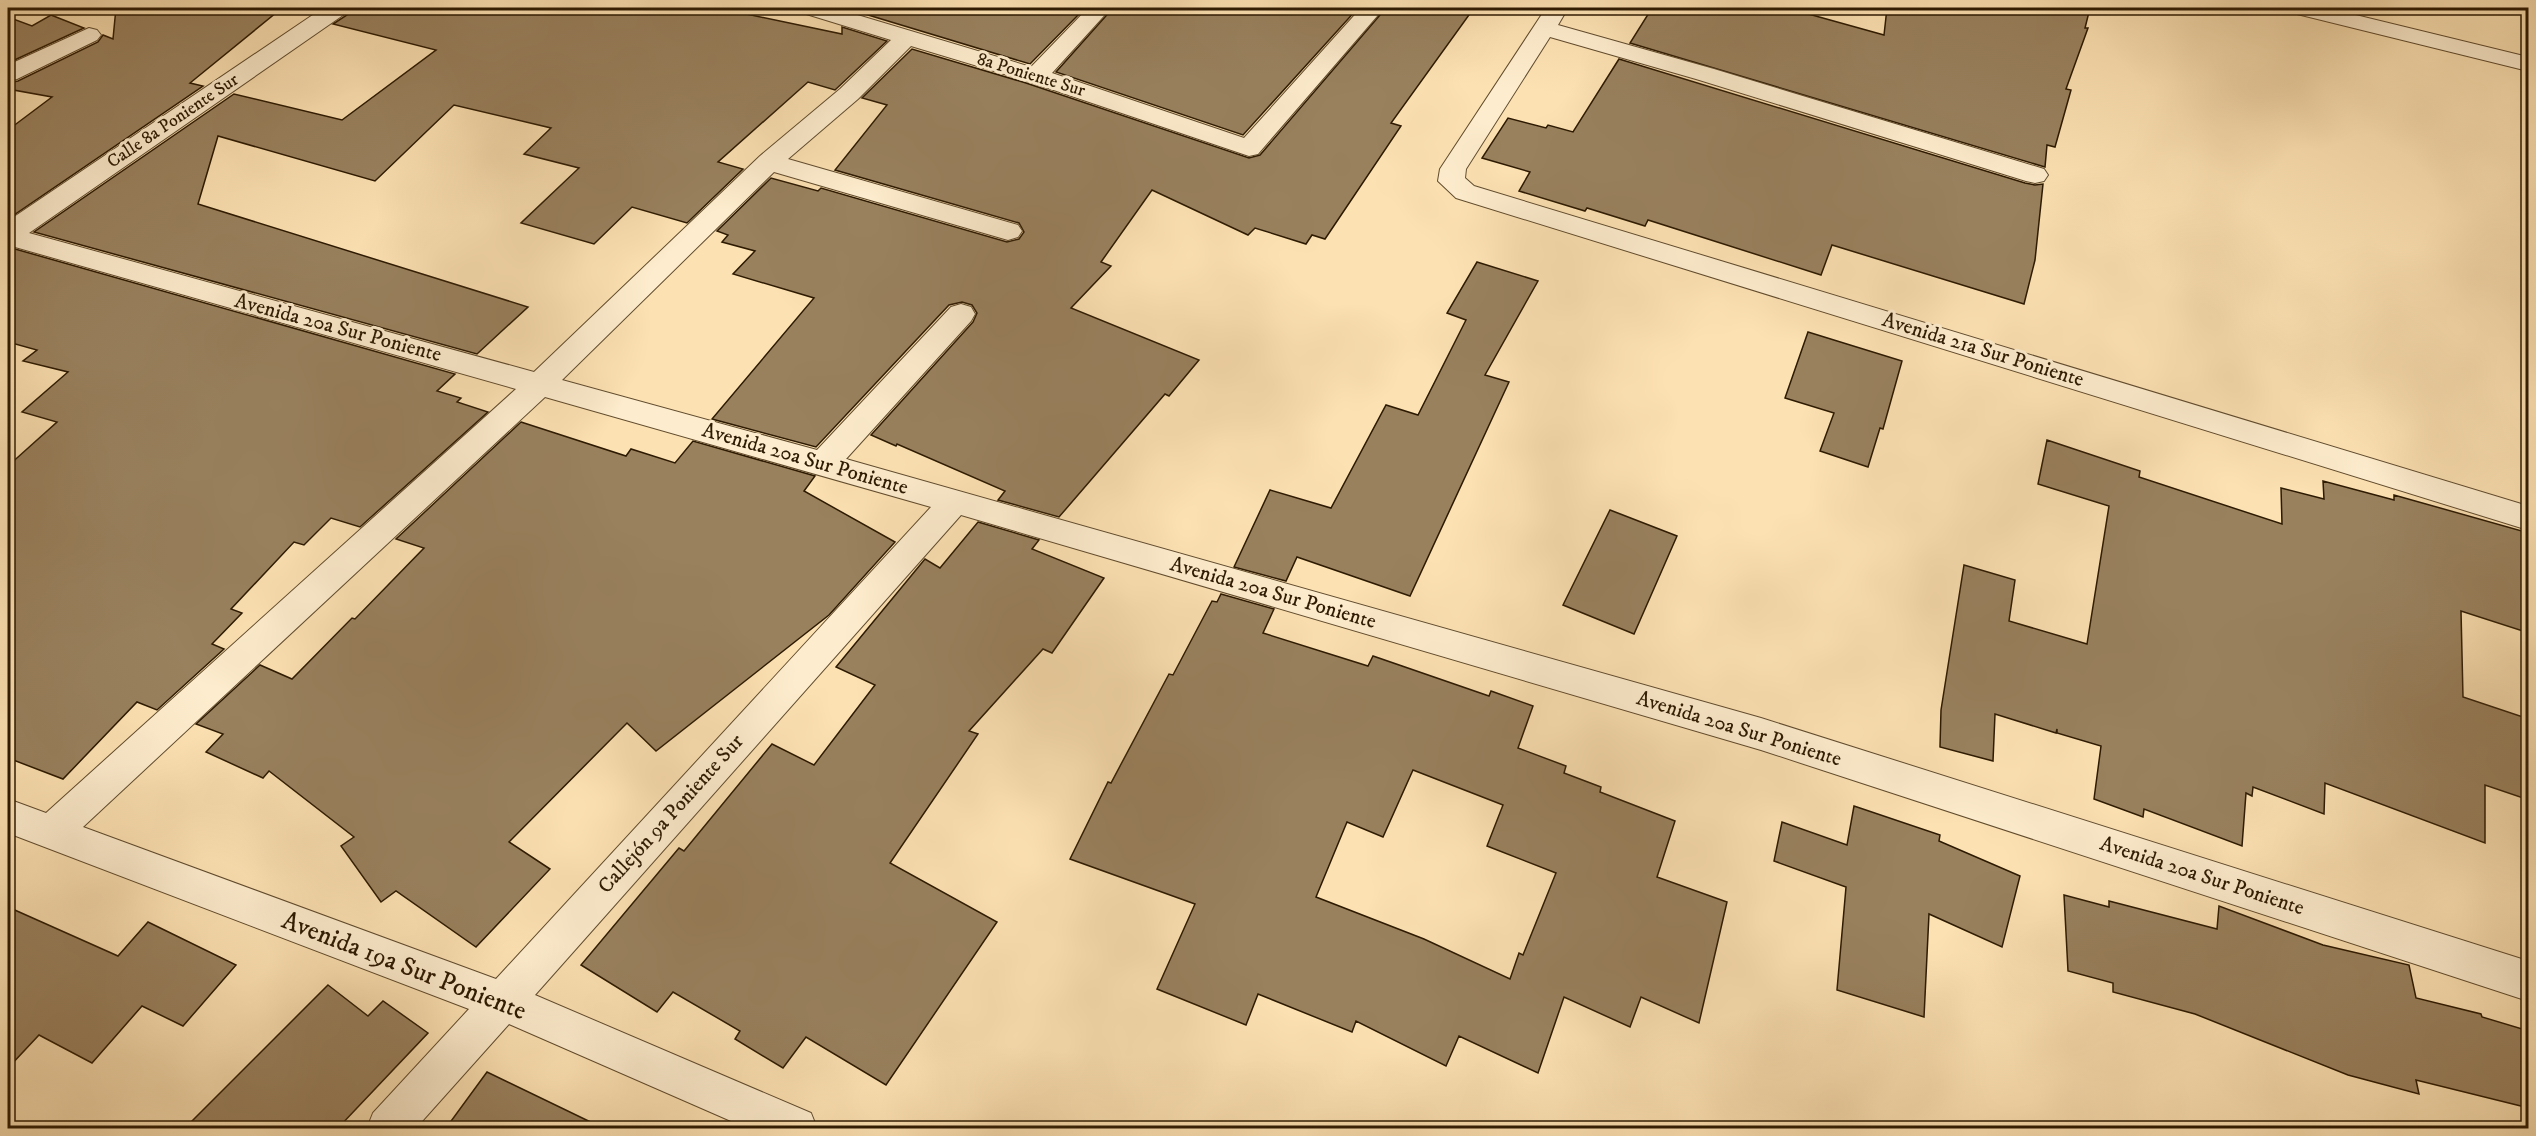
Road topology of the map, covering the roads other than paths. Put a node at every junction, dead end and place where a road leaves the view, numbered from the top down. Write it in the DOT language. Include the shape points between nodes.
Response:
graph roads {
  1 [pos="338,8"];
  2 [pos="1100,8"];
  3 [pos="1373,8"];
  4 [pos="2301,8"];
  5 [pos="825,9"];
  6 [pos="1551,18"];
  7 [pos="89,35"];
  8 [pos="906,38"];
  9 [pos="2529,64"];
  10 [pos="8,74"];
  11 [pos="1036,76"];
  12 [pos="769,162"];
  13 [pos="2035,175"];
  14 [pos="1008,231"];
  15 [pos="8,235"];
  16 [pos="961,315"];
  17 [pos="540,384"];
  18 [pos="822,465"];
  19 [pos="955,501"];
  20 [pos="2529,518"];
  21 [pos="8,816"];
  22 [pos="50,833"];
  23 [pos="2529,981"];
  24 [pos="502,1001"];
  25 [pos="388,1128"];
  26 [pos="796,1128"];
  1 -- 15 [label="street, Calle 8a Poniente Sur"];
  2 -- 11 [label="street"];
  3 -- 11 [label="street, 8a Poniente Sur" via="1249,148"];
  4 -- 9 [label="street"];
  5 -- 8 [label="street, 8a Poniente Sur"];
  6 -- 13 [label="street" via="1705,74"];
  6 -- 20 [label="street, Avenida 21a Sur Poniente" via="1453,169 1451,181 1465,192"];
  7 -- 10 [label="street"];
  8 -- 11 [label="street, 8a Poniente Sur"];
  8 -- 12 [label="street" via="849,94"];
  12 -- 14 [label="street"];
  12 -- 17 [label="street"];
  15 -- 17 [label="street, Avenida 20a Sur Poniente"];
  16 -- 18 [label="street"];
  17 -- 18 [label="street, Avenida 20a Sur Poniente"];
  17 -- 22 [label="street"];
  18 -- 19 [label="street, Avenida 20a Sur Poniente"];
  19 -- 23 [label="street, Avenida 20a Sur Poniente" via="1761,734"];
  19 -- 24 [label="street, Callejón 9a Poniente Sur"];
  21 -- 22 [label="street, Avenida 19a Sur Poniente"];
  22 -- 24 [label="street, Avenida 19a Sur Poniente"];
  24 -- 25 [label="street, Callejón 9a Poniente Sur"];
  24 -- 26 [label="street, Avenida 19a Sur Poniente"];
}
